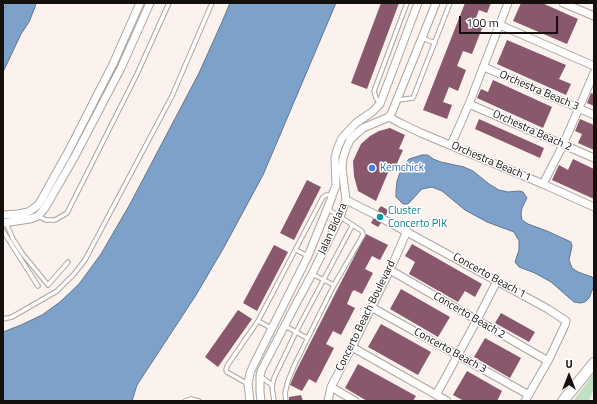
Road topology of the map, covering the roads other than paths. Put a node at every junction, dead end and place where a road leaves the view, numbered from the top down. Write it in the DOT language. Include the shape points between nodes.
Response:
graph roads {
  1 [pos="140,3"];
  2 [pos="150,3"];
  3 [pos="169,3"];
  4 [pos="212,3"];
  5 [pos="407,3"];
  6 [pos="418,3"];
  7 [pos="436,3"];
  8 [pos="450,3"];
  9 [pos="508,3"];
  10 [pos="563,3"];
  11 [pos="594,16"];
  12 [pos="500,25"];
  13 [pos="422,38"];
  14 [pos="435,43"];
  15 [pos="388,53"];
  16 [pos="399,54"];
  17 [pos="594,66"];
  18 [pos="484,67"];
  19 [pos="594,73"];
  20 [pos="383,95"];
  21 [pos="397,100"];
  22 [pos="380,104"];
  23 [pos="469,104"];
  24 [pos="579,108"];
  25 [pos="594,115"];
  26 [pos="388,116"];
  27 [pos="451,145"];
  28 [pos="563,145"];
  29 [pos="594,158"];
  30 [pos="543,184"];
  31 [pos="332,195"];
  32 [pos="346,200"];
  33 [pos="594,207"];
  34 [pos="328,209"];
  35 [pos="3,215"];
  36 [pos="376,215"];
  37 [pos="38,216"];
  38 [pos="340,217"];
  39 [pos="383,219"];
  40 [pos="4,223"];
  41 [pos="352,226"];
  42 [pos="3,231"];
  43 [pos="407,232"];
  44 [pos="296,250"];
  45 [pos="308,256"];
  46 [pos="68,262"];
  47 [pos="390,270"];
  48 [pos="312,274"];
  49 [pos="324,280"];
  50 [pos="497,280"];
  51 [pos="334,285"];
  52 [pos="38,286"];
  53 [pos="287,296"];
  54 [pos="297,302"];
  55 [pos="372,307"];
  56 [pos="3,319"];
  57 [pos="477,320"];
  58 [pos="258,321"];
  59 [pos="285,326"];
  60 [pos="271,328"];
  61 [pos="296,332"];
  62 [pos="307,338"];
  63 [pos="352,348"];
  64 [pos="457,355"];
  65 [pos="548,361"];
  66 [pos="594,363"];
  67 [pos="250,373"];
  68 [pos="260,375"];
  69 [pos="248,384"];
  70 [pos="272,385"];
  71 [pos="331,387"];
  72 [pos="436,395"];
  73 [pos="527,398"];
  74 [pos="565,399"];
  75 [pos="185,401"];
  76 [pos="199,401"];
  77 [pos="250,401"];
  78 [pos="261,401"];
  79 [pos="274,401"];
  80 [pos="286,401"];
  81 [pos="328,401"];
  82 [pos="356,401"];
  83 [pos="447,401"];
  1 -- 35 [label="street" via="113,64 39,204 28,212"];
  2 -- 37 [label="street" via="122,68 45,208"];
  3 -- 37 [label="lane" via="137,74 67,213 55,220 46,220"];
  4 -- 56 [label="lane" via="172,96 85,260 57,291 12,317"];
  5 -- 15 [label="lane"];
  6 -- 16 [label="street"];
  7 -- 13 [label="street"];
  8 -- 14 [label="lane"];
  9 -- 12 [label="street"];
  10 -- 11 [label="street"];
  12 -- 17 [label="street"];
  12 -- 18 [label="street"];
  13 -- 14 [label="lane"];
  13 -- 21 [label="street"];
  14 -- 21 [label="lane" via="413,98"];
  15 -- 16 [label="lane"];
  15 -- 22 [label="lane" via="374,90"];
  16 -- 20 [label="street"];
  18 -- 23 [label="street"];
  18 -- 24 [label="street, Orchestra Beach 3"];
  19 -- 24 [label="street"];
  20 -- 21 [label="street"];
  20 -- 22 [label="street"];
  21 -- 26 [label="street"];
  22 -- 31 [label="street, Jalan Bidara" via="342,138 335,157 336,186"];
  23 -- 27 [label="street"];
  23 -- 28 [label="street, Orchestra Beach 2"];
  24 -- 25 [label="street, Orchestra Beach 3"];
  24 -- 28 [label="street"];
  26 -- 27 [label="street, Orchestra Beach 1"];
  26 -- 32 [label="street, Jalan Bidara" via="363,128 350,140 342,168"];
  27 -- 30 [label="street, Orchestra Beach 1"];
  28 -- 29 [label="street, Orchestra Beach 2"];
  28 -- 30 [label="street"];
  30 -- 33 [label="street, Orchestra Beach 1"];
  31 -- 34 [label="street, Jalan Bidara"];
  31 -- 44 [label="lane" via="323,197"];
  32 -- 36 [label="street"];
  32 -- 38 [label="street, Jalan Bidara"];
  34 -- 38 [label="lane"];
  34 -- 45 [label="street, Jalan Bidara"];
  37 -- 40 [label="street"];
  38 -- 41 [label="lane"];
  38 -- 48 [label="street, Jalan Bidara"];
  39 -- 43 [label="street, Concerto Beach 1"];
  40 -- 46 [label="lane" via="22,253 48,285"];
  41 -- 49 [label="lane"];
  41 -- 51 [label="lane" via="363,235"];
  42 -- 52 [label="lane"];
  43 -- 47 [label="street, Concerto Beach Boulevard"];
  43 -- 50 [label="street, Concerto Beach 1"];
  44 -- 45 [label="lane"];
  44 -- 58 [label="lane"];
  45 -- 53 [label="street, Jalan Bidara"];
  47 -- 55 [label="street, Concerto Beach Boulevard"];
  47 -- 57 [label="street, Concerto Beach 2"];
  48 -- 49 [label="lane"];
  48 -- 54 [label="street, Jalan Bidara"];
  49 -- 51 [label="lane"];
  49 -- 61 [label="lane"];
  50 -- 57 [label="street"];
  50 -- 65 [label="street, Concerto Beach 1" via="566,321"];
  51 -- 62 [label="lane"];
  53 -- 54 [label="street"];
  53 -- 60 [label="street, Jalan Bidara"];
  54 -- 59 [label="street, Jalan Bidara"];
  55 -- 63 [label="street, Concerto Beach Boulevard"];
  55 -- 64 [label="street, Concerto Beach 3"];
  57 -- 64 [label="street"];
  57 -- 65 [label="street, Concerto Beach 2"];
  58 -- 60 [label="lane"];
  58 -- 69 [label="lane" via="226,366 227,372"];
  59 -- 61 [label="lane"];
  59 -- 68 [label="street, Jalan Bidara"];
  60 -- 67 [label="street, Jalan Bidara"];
  61 -- 62 [label="lane"];
  61 -- 70 [label="lane"];
  62 -- 80 [label="lane" via="288,381"];
  63 -- 71 [label="street, Concerto Beach Boulevard"];
  63 -- 72 [label="street"];
  64 -- 72 [label="street"];
  64 -- 73 [label="street, Concerto Beach 3"];
  65 -- 73 [label="street"];
  66 -- 74 [label="main road"];
  67 -- 68 [label="street"];
  67 -- 69 [label="street, Jalan Bidara"];
  68 -- 70 [label="lane"];
  68 -- 78 [label="street, Jalan Bidara"];
  69 -- 77 [label="street, Jalan Bidara"];
  70 -- 79 [label="lane"];
  71 -- 81 [label="street, Concerto Beach Boulevard"];
  71 -- 82 [label="street"];
  72 -- 83 [label="street"];
  75 -- 76 [label="lane"];
}
